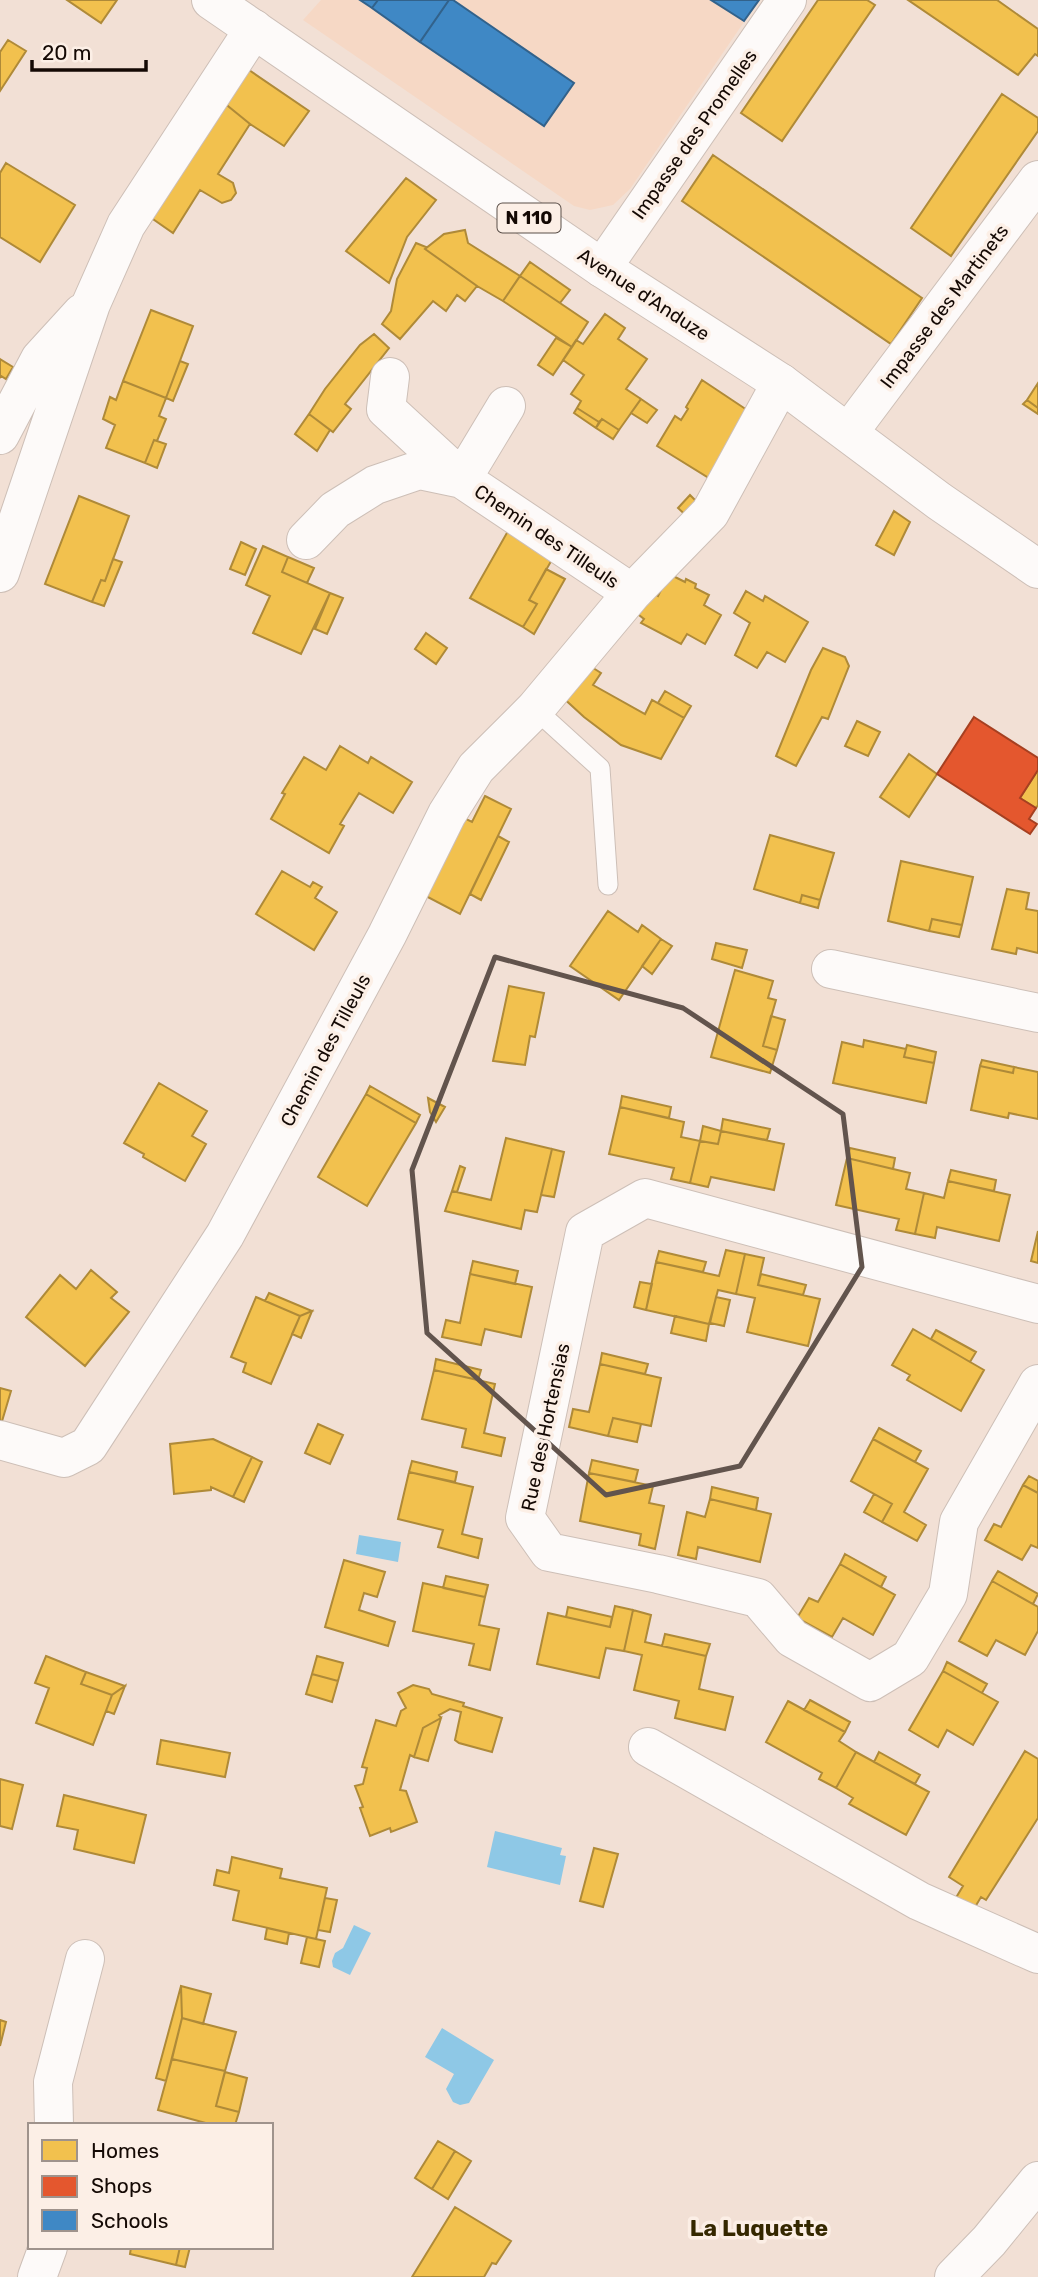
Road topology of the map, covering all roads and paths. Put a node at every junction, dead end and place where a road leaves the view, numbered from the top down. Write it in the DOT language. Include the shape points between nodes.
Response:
graph roads {
  1 [pos="211,0"];
  2 [pos="787,0"];
  3 [pos="254,29"];
  4 [pos="1038,180"];
  5 [pos="602,268"];
  6 [pos="91,304"];
  7 [pos="390,377"];
  8 [pos="781,383"];
  9 [pos="506,406"];
  10 [pos="849,432"];
  11 [pos="0,435"];
  12 [pos="462,479"];
  13 [pos="306,540"];
  14 [pos="1038,569"];
  15 [pos="0,573"];
  16 [pos="632,593"];
  17 [pos="535,709"];
  18 [pos="607,885"];
  19 [pos="831,969"];
  20 [pos="1038,1013"];
  21 [pos="1038,1304"];
  22 [pos="1038,1384"];
  23 [pos="0,1440"];
  24 [pos="648,1747"];
  25 [pos="1038,1954"];
  26 [pos="85,1959"];
  27 [pos="54,2123"];
  28 [pos="1038,2181"];
  29 [pos="47,2249"];
  30 [pos="37,2277"];
  31 [pos="954,2277"];
  1 -- 3 [label="street, Avenue d'Anduze / N 110"];
  2 -- 5 [label="street, Impasse des Promelles"];
  3 -- 5 [label="street, Avenue d'Anduze / N 110"];
  3 -- 6 [label="street" via="126,225"];
  4 -- 10 [label="street, Impasse des Martinets"];
  5 -- 8 [label="street, Avenue d'Anduze / N 110"];
  6 -- 11 [label="street" via="40,359"];
  6 -- 15 [label="street"];
  7 -- 12 [label="street, Chemin des Tilleuls" via="386,409"];
  8 -- 10 [label="street, Avenue d'Anduze / N 110"];
  8 -- 16 [label="street, Chemin des Tilleuls" via="710,513"];
  9 -- 12 [label="street, Chemin des Tilleuls"];
  10 -- 14 [label="street, Avenue d'Anduze / N 110"];
  12 -- 13 [label="street, Chemin des Tilleuls" via="419,470 375,485 335,510"];
  12 -- 16 [label="street, Chemin des Tilleuls"];
  16 -- 17 [label="street, Chemin des Tilleuls"];
  17 -- 18 [label="lane" via="600,768"];
  17 -- 23 [label="street, Chemin des Tilleuls" via="476,768 447,814 225,1234 88,1446 64,1458"];
  19 -- 20 [label="street"];
  21 -- 22 [label="street, Rue des Hortensias" via="645,1198 585,1232 524,1518 549,1552 758,1598 792,1638 870,1682 910,1657 948,1594 959,1522"];
  24 -- 25 [label="street" via="919,1901"];
  26 -- 27 [label="street" via="52,2082"];
  28 -- 31 [label="street"];
  29 -- 30 [label="street"];
}
